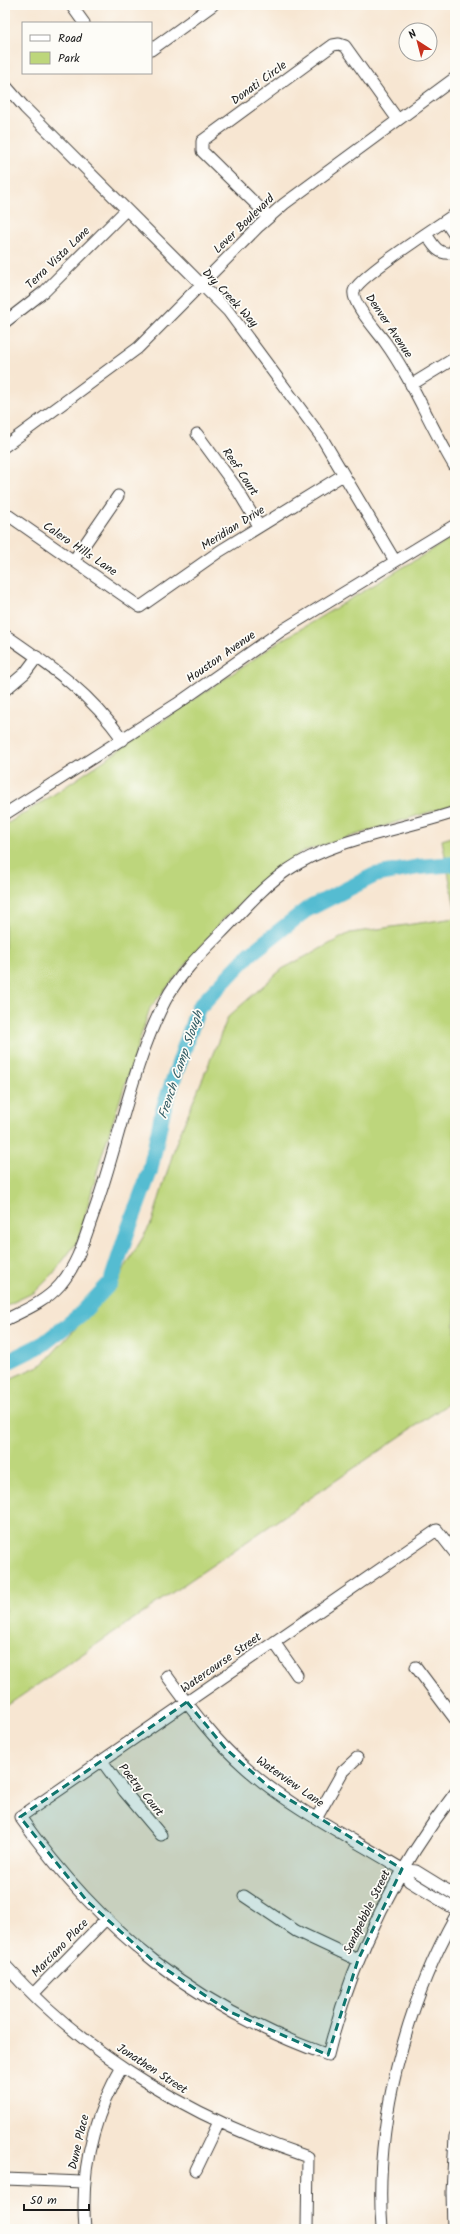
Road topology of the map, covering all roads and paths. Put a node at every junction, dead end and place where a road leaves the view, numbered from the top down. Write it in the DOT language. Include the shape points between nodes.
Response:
graph roads {
  1 [pos="71,5"];
  2 [pos="213,5"];
  3 [pos="83,22"];
  4 [pos="152,49"];
  5 [pos="455,78"];
  6 [pos="5,85"];
  7 [pos="398,120"];
  8 [pos="126,210"];
  9 [pos="455,214"];
  10 [pos="269,217"];
  11 [pos="445,221"];
  12 [pos="426,234"];
  13 [pos="455,236"];
  14 [pos="455,248"];
  15 [pos="201,284"];
  16 [pos="5,322"];
  17 [pos="455,358"];
  18 [pos="411,385"];
  19 [pos="197,434"];
  20 [pos="5,446"];
  21 [pos="455,467"];
  22 [pos="343,475"];
  23 [pos="118,496"];
  24 [pos="5,513"];
  25 [pos="455,525"];
  26 [pos="259,526"];
  27 [pos="74,560"];
  28 [pos="395,562"];
  29 [pos="140,607"];
  30 [pos="5,635"];
  31 [pos="37,657"];
  32 [pos="5,690"];
  33 [pos="123,740"];
  34 [pos="455,812"];
  35 [pos="5,814"];
  36 [pos="5,1320"];
  37 [pos="455,1553"];
  38 [pos="274,1642"];
  39 [pos="416,1667"];
  40 [pos="297,1675"];
  41 [pos="167,1676"];
  42 [pos="187,1702"];
  43 [pos="455,1719"];
  44 [pos="358,1758"];
  45 [pos="102,1761"];
  46 [pos="455,1793"];
  47 [pos="317,1817"];
  48 [pos="162,1834"];
  49 [pos="402,1869"];
  50 [pos="455,1895"];
  51 [pos="244,1896"];
  52 [pos="455,1909"];
  53 [pos="455,1917"];
  54 [pos="105,1920"];
  55 [pos="358,1960"];
  56 [pos="5,1965"];
  57 [pos="33,1994"];
  58 [pos="122,2067"];
  59 [pos="219,2122"];
  60 [pos="455,2136"];
  61 [pos="196,2170"];
  62 [pos="5,2179"];
  63 [pos="84,2182"];
  64 [pos="84,2229"];
  65 [pos="307,2229"];
  66 [pos="382,2229"];
  67 [pos="453,2229"];
  1 -- 3 [label="street"];
  2 -- 4 [label="street"];
  5 -- 7 [label="street, Lever Boulevard"];
  6 -- 8 [label="street, Dry Creek Way" via="24,108"];
  7 -- 10 [label="street, Lever Boulevard" via="301,190"];
  7 -- 10 [label="street, Donati Circle" via="345,46 339,44 333,45 202,141 202,151"];
  8 -- 15 [label="street, Dry Creek Way"];
  8 -- 16 [label="street, Terra Vista Lane" via="45,291"];
  9 -- 11 [label="street, Denver Avenue"];
  10 -- 15 [label="street, Lever Boulevard"];
  11 -- 12 [label="street, Denver Avenue"];
  11 -- 13 [label="street"];
  12 -- 14 [label="street" via="437,250 445,254"];
  12 -- 18 [label="street, Denver Avenue" via="368,275 354,291 358,306 385,342"];
  15 -- 20 [label="street, Lever Boulevard" via="138,348"];
  15 -- 22 [label="street, Dry Creek Way" via="245,332 322,438"];
  17 -- 18 [label="street"];
  18 -- 21 [label="street, Denver Avenue"];
  19 -- 26 [label="street, Reef Court" via="235,486"];
  22 -- 26 [label="street, Meridian Drive"];
  22 -- 28 [label="street, Dry Creek Way"];
  23 -- 27 [label="street"];
  24 -- 27 [label="street, Calero Hills Lane"];
  25 -- 28 [label="street, Houston Avenue"];
  26 -- 29 [label="street, Meridian Drive" via="220,550"];
  27 -- 29 [label="street, Calero Hills Lane"];
  28 -- 33 [label="street, Houston Avenue" via="281,631"];
  30 -- 31 [label="street"];
  31 -- 32 [label="street" via="25,673"];
  31 -- 33 [label="street" via="82,691 98,707"];
  33 -- 35 [label="street, Houston Avenue"];
  34 -- 36 [label="street" via="345,844 299,864 279,876 261,892 200,955 171,991 143,1055 101,1194 76,1259 64,1280 48,1296"];
  37 -- 38 [label="street, Watercourse Street" via="437,1530"];
  38 -- 40 [label="street"];
  38 -- 42 [label="street, Watercourse Street"];
  39 -- 43 [label="street"];
  41 -- 42 [label="street, Waterview Lane"];
  42 -- 45 [label="street, Watercourse Street"];
  42 -- 47 [label="street, Waterview Lane" via="220,1743 246,1768 269,1787"];
  44 -- 47 [label="street" via="343,1772"];
  45 -- 48 [label="street, Poetry Court" via="124,1791"];
  45 -- 54 [label="street, Watercourse Street" via="20,1817 62,1873"];
  46 -- 49 [label="street, Sandpebble Street"];
  47 -- 49 [label="street, Waterview Lane"];
  49 -- 50 [label="street, Waterview Lane" via="416,1871"];
  49 -- 52 [label="street, Waterview Lane" via="409,1881"];
  49 -- 55 [label="street, Sandpebble Street"];
  51 -- 55 [label="street" via="296,1931"];
  53 -- 66 [label="street" via="422,1985 392,2090 383,2160"];
  54 -- 55 [label="street, Sandpebble Street" via="152,1960 203,1996 258,2026 328,2055"];
  54 -- 57 [label="street, Marciano Place"];
  56 -- 57 [label="street, Jonathen Street"];
  57 -- 58 [label="street, Jonathen Street"];
  58 -- 59 [label="street, Jonathen Street" via="153,2087"];
  58 -- 63 [label="street, Dune Place" via="94,2127"];
  59 -- 61 [label="street"];
  59 -- 65 [label="street, Jonathen Street" via="308,2157"];
  60 -- 67 [label="street"];
  62 -- 63 [label="street"];
  63 -- 64 [label="street, Dune Place"];
}
